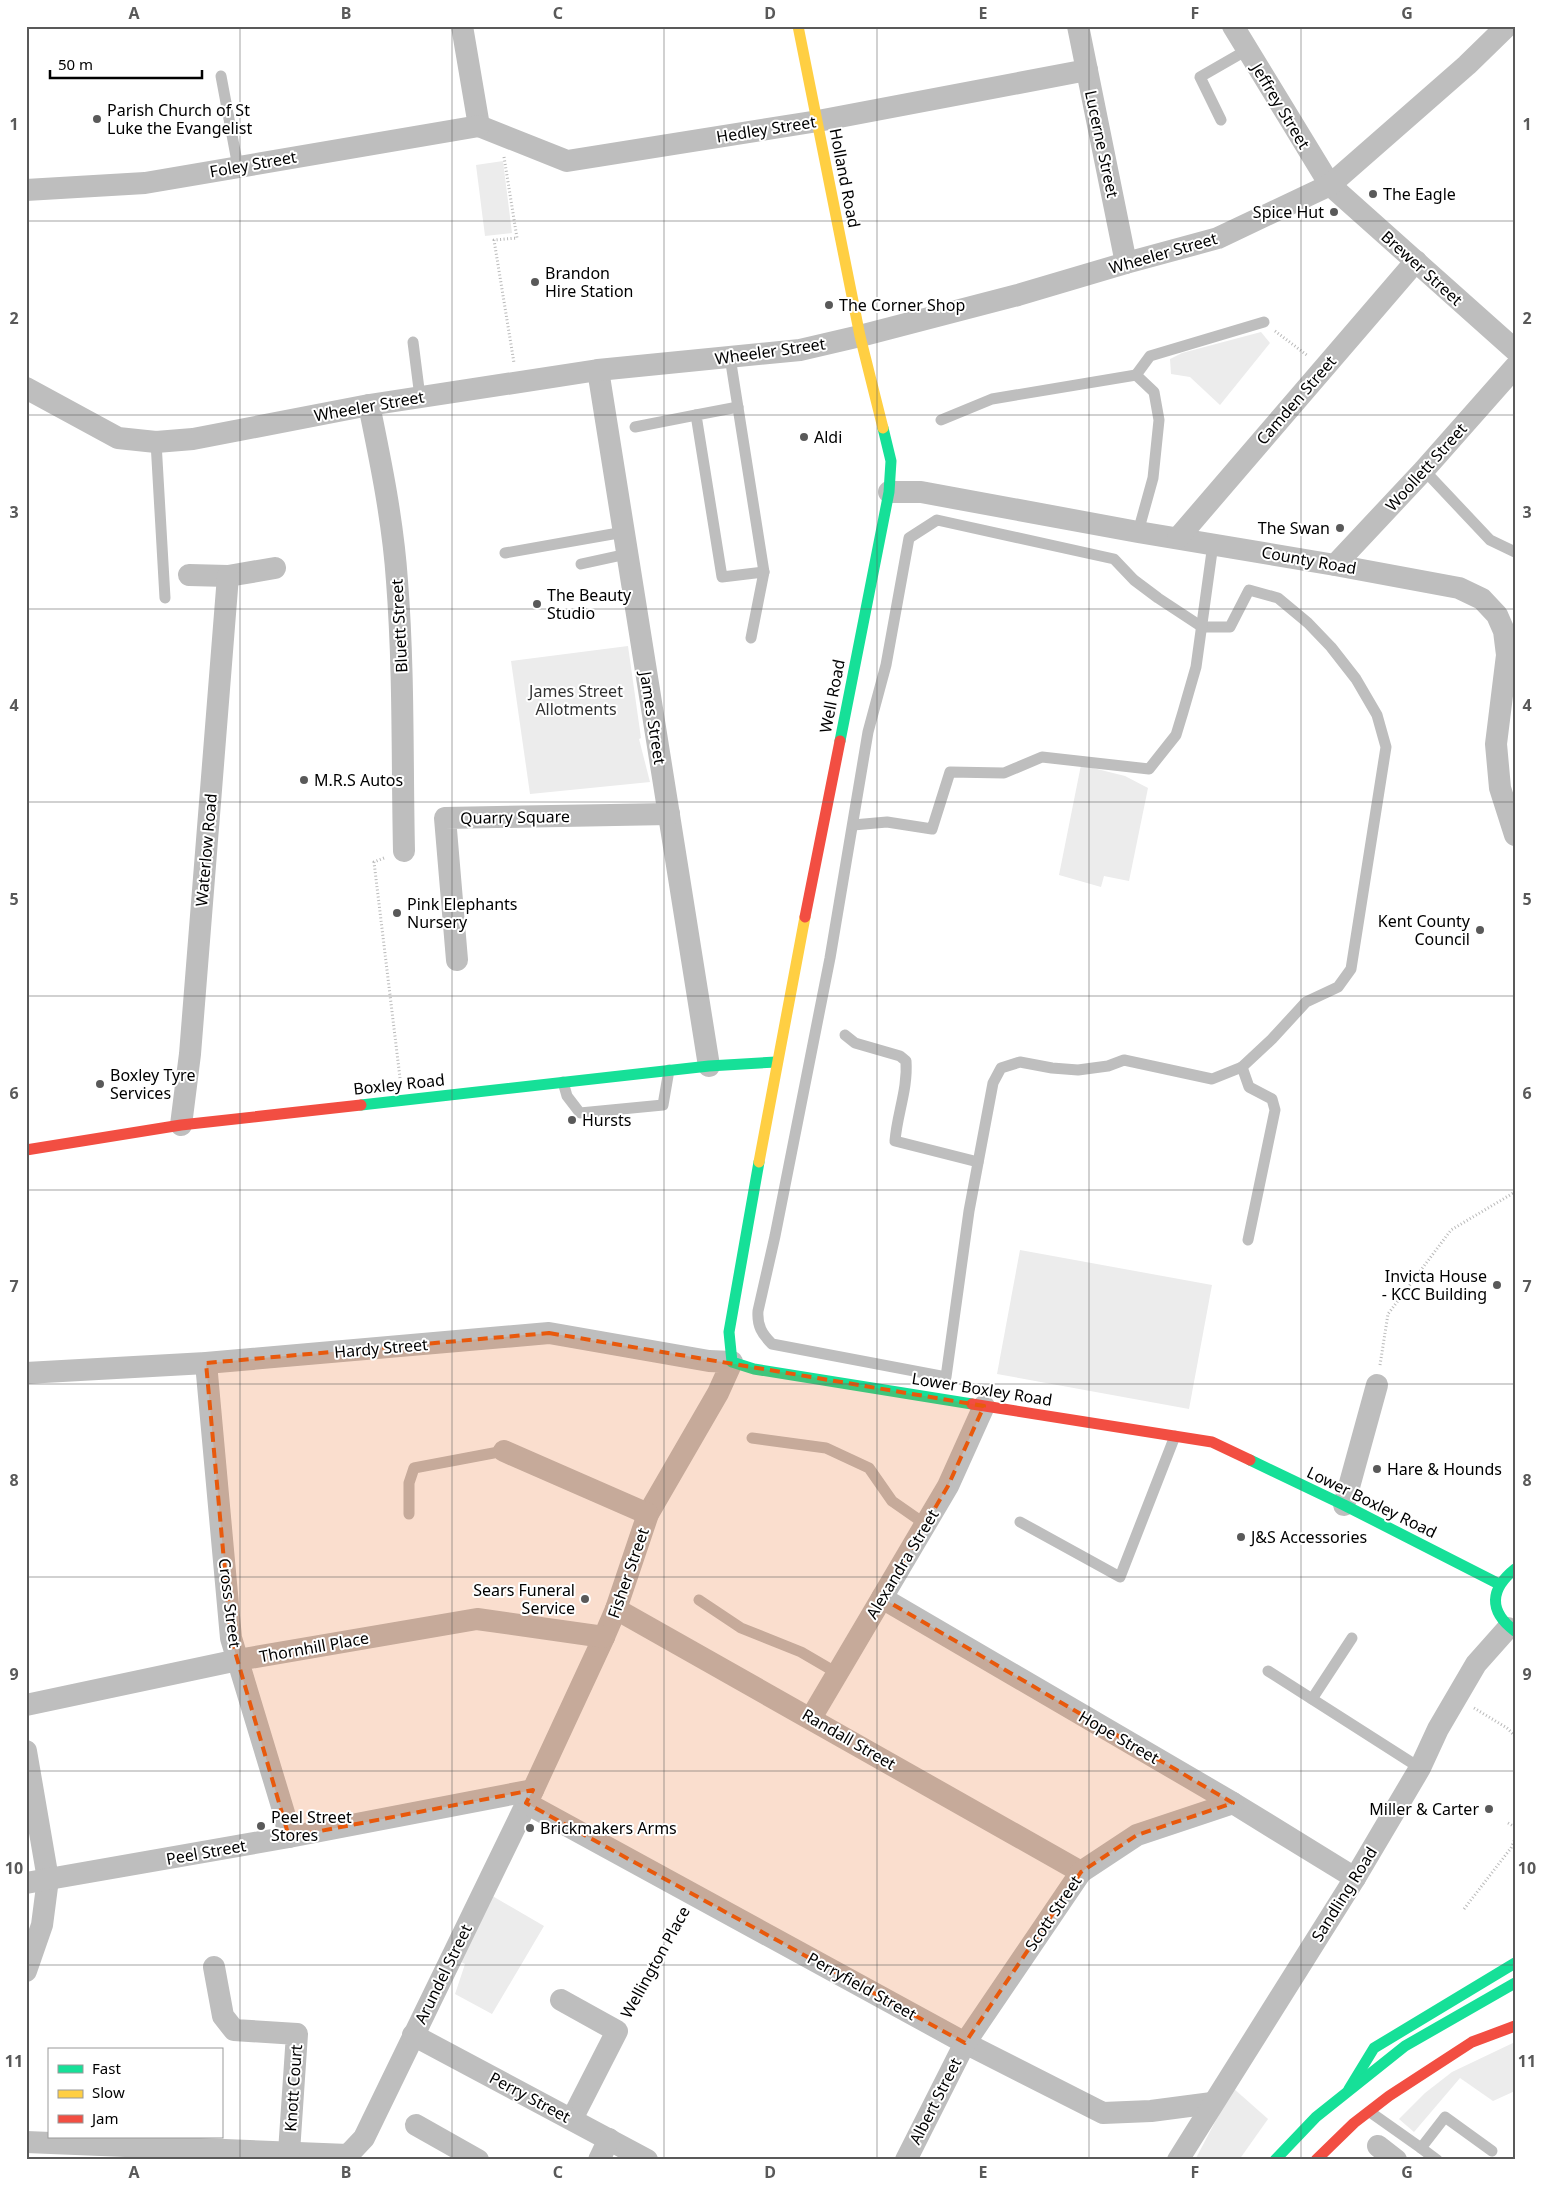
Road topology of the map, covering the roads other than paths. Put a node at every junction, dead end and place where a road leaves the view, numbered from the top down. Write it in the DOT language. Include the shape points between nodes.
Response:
graph roads {
  1 [pos="462,26"];
  2 [pos="798,26"];
  3 [pos="1078,26"];
  4 [pos="1233,26"];
  5 [pos="1501,28"];
  6 [pos="1247,50"];
  7 [pos="1087,70"];
  8 [pos="221,76"];
  9 [pos="1221,120"];
  10 [pos="818,121"];
  11 [pos="479,126"];
  12 [pos="238,167"];
  13 [pos="1330,185"];
  14 [pos="26,190"];
  15 [pos="1126,262"];
  16 [pos="1416,262"];
  17 [pos="1264,322"];
  18 [pos="860,336"];
  19 [pos="413,342"];
  20 [pos="1515,350"];
  21 [pos="730,357"];
  22 [pos="1515,368"];
  23 [pos="598,370"];
  24 [pos="1136,375"];
  25 [pos="26,388"];
  26 [pos="420,397"];
  27 [pos="369,405"];
  28 [pos="738,407"];
  29 [pos="696,415"];
  30 [pos="941,420"];
  31 [pos="635,427"];
  32 [pos="156,442"];
  33 [pos="1424,470"];
  34 [pos="889,492"];
  35 [pos="624,532"];
  36 [pos="1138,532"];
  37 [pos="1178,538"];
  38 [pos="1213,544"];
  39 [pos="1515,552"];
  40 [pos="505,553"];
  41 [pos="627,554"];
  42 [pos="581,564"];
  43 [pos="1335,565"];
  44 [pos="275,568"];
  45 [pos="764,572"];
  46 [pos="189,575"];
  47 [pos="228,576"];
  48 [pos="165,598"];
  49 [pos="1202,627"];
  50 [pos="751,638"];
  51 [pos="669,814"];
  52 [pos="852,826"];
  53 [pos="1515,835"];
  54 [pos="404,851"];
  55 [pos="458,960"];
  56 [pos="845,1035"];
  57 [pos="776,1062"];
  58 [pos="710,1066"];
  59 [pos="1242,1067"];
  60 [pos="669,1070"];
  61 [pos="563,1082"];
  62 [pos="181,1124"];
  63 [pos="26,1150"];
  64 [pos="978,1162"];
  65 [pos="1248,1240"];
  66 [pos="732,1362"];
  67 [pos="206,1363"];
  68 [pos="26,1372"];
  69 [pos="1378,1385"];
  70 [pos="984,1406"];
  71 [pos="1175,1436"];
  72 [pos="752,1438"];
  73 [pos="504,1451"];
  74 [pos="1344,1505"];
  75 [pos="409,1514"];
  76 [pos="648,1514"];
  77 [pos="1020,1522"];
  78 [pos="925,1524"];
  79 [pos="1515,1569"];
  80 [pos="1499,1584"];
  81 [pos="882,1598"];
  82 [pos="699,1600"];
  83 [pos="616,1609"];
  84 [pos="1512,1629"];
  85 [pos="604,1637"];
  86 [pos="1352,1638"];
  87 [pos="238,1660"];
  88 [pos="1268,1671"];
  89 [pos="837,1673"];
  90 [pos="1312,1699"];
  91 [pos="26,1705"];
  92 [pos="811,1718"];
  93 [pos="26,1751"];
  94 [pos="1420,1768"];
  95 [pos="529,1796"];
  96 [pos="1233,1803"];
  97 [pos="289,1837"];
  98 [pos="1081,1872"];
  99 [pos="1355,1878"];
  100 [pos="37,1881"];
  101 [pos="1515,1963"];
  102 [pos="214,1967"];
  103 [pos="26,1971"];
  104 [pos="1515,1983"];
  105 [pos="561,2000"];
  106 [pos="1515,2026"];
  107 [pos="413,2035"];
  108 [pos="965,2043"];
  109 [pos="1347,2092"];
  110 [pos="1212,2103"];
  111 [pos="1369,2111"];
  112 [pos="572,2119"];
  113 [pos="416,2125"];
  114 [pos="610,2139"];
  115 [pos="26,2142"];
  116 [pos="1378,2146"];
  117 [pos="1421,2148"];
  118 [pos="1492,2151"];
  119 [pos="288,2152"];
  120 [pos="478,2160"];
  121 [pos="599,2160"];
  122 [pos="647,2160"];
  123 [pos="906,2160"];
  124 [pos="1178,2160"];
  125 [pos="1275,2160"];
  126 [pos="1316,2160"];
  127 [pos="1396,2160"];
  128 [pos="1437,2160"];
  1 -- 11 [label="street"];
  2 -- 10 [label="main road, Holland Road"];
  3 -- 7 [label="street, Lucerne Street"];
  4 -- 6 [label="street, Jeffrey Street"];
  5 -- 13 [label="street, Wheeler Street" via="1468,65"];
  6 -- 9 [label="lane" via="1200,77"];
  6 -- 13 [label="street, Jeffrey Street"];
  7 -- 10 [label="street, Hedley Street"];
  7 -- 15 [label="street, Lucerne Street"];
  8 -- 12 [label="lane"];
  10 -- 11 [label="street, Hedley Street" via="567,161"];
  10 -- 18 [label="main road, Holland Road"];
  11 -- 12 [label="street, Foley Street"];
  12 -- 14 [label="street, Foley Street" via="145,183"];
  13 -- 15 [label="street, Wheeler Street" via="1218,238"];
  13 -- 16 [label="street, Brewer Street"];
  15 -- 18 [label="street, Wheeler Street" via="1018,295"];
  16 -- 20 [label="street, Brewer Street"];
  16 -- 37 [label="street, Camden Street"];
  17 -- 24 [label="lane" via="1150,356"];
  18 -- 21 [label="street, Wheeler Street" via="800,350"];
  18 -- 34 [label="main road, Well Road" via="891,461"];
  19 -- 26 [label="lane"];
  21 -- 23 [label="street, Wheeler Street"];
  21 -- 28 [label="lane"];
  22 -- 33 [label="street, Woollett Street"];
  23 -- 26 [label="street, Wheeler Street"];
  23 -- 35 [label="street, James Street"];
  24 -- 30 [label="lane" via="992,399"];
  24 -- 36 [label="lane" via="1154,392 1159,420 1153,478"];
  25 -- 32 [label="street, Wheeler Street" via="118,438"];
  26 -- 27 [label="street, Wheeler Street"];
  27 -- 32 [label="street, Wheeler Street" via="193,439"];
  27 -- 54 [label="street, Bluett Street" via="384,480 397,579"];
  28 -- 29 [label="lane"];
  28 -- 45 [label="lane"];
  29 -- 31 [label="lane"];
  29 -- 45 [label="lane" via="722,577"];
  32 -- 48 [label="lane"];
  33 -- 39 [label="lane" via="1490,540"];
  33 -- 43 [label="street, Woollett Street"];
  34 -- 36 [label="street, County Road" via="921,492"];
  34 -- 57 [label="main road, Well Road"];
  35 -- 40 [label="lane"];
  35 -- 41 [label="street, James Street"];
  36 -- 37 [label="street, County Road"];
  37 -- 38 [label="street, County Road"];
  38 -- 43 [label="street, County Road"];
  38 -- 49 [label="lane"];
  41 -- 42 [label="lane"];
  41 -- 51 [label="street, James Street"];
  43 -- 53 [label="street, County Road" via="1459,588 1482,599 1496,615 1504,631 1508,654 1496,744 1500,788"];
  44 -- 47 [label="street"];
  45 -- 50 [label="lane"];
  46 -- 47 [label="street"];
  47 -- 62 [label="street, Waterlow Road" via="190,1054"];
  49 -- 52 [label="lane" via="1196,667 1176,735 1149,769 1042,757 1004,773 950,772 932,829 887,822"];
  49 -- 52 [label="lane" via="1134,580 1114,559 937,520 910,538 886,665 868,732"];
  49 -- 59 [label="lane" via="1230,626 1249,590 1278,598 1326,641 1356,679 1377,716 1386,747 1351,969 1338,987 1306,1002"];
  51 -- 55 [label="street, Quarry Square" via="445,818"];
  51 -- 58 [label="street, James Street"];
  52 -- 64 [label="lane" via="830,958 758,1311 757,1322 763,1334 772,1344 946,1377"];
  56 -- 64 [label="lane" via="855,1043 900,1056 906,1061 907,1078 895,1141"];
  57 -- 58 [label="main road, Boxley Road"];
  57 -- 66 [label="main road" via="729,1332"];
  58 -- 60 [label="main road, Boxley Road"];
  59 -- 64 [label="lane" via="1212,1079 1124,1060 1078,1070 1020,1062 1001,1068 993,1083"];
  59 -- 65 [label="lane" via="1249,1086 1272,1099 1275,1110"];
  60 -- 61 [label="main road, Boxley Road"];
  60 -- 61 [label="lane" via="663,1105 580,1113 567,1096"];
  61 -- 62 [label="main road, Boxley Road"];
  62 -- 63 [label="main road, Boxley Road"];
  66 -- 67 [label="street, Hardy Street" via="549,1333"];
  66 -- 70 [label="main road, Lower Boxley Road" via="754,1369"];
  66 -- 76 [label="street, Fisher Street" via="718,1393"];
  67 -- 68 [label="street, Hardy Street"];
  67 -- 87 [label="street, Cross Street" via="232,1638"];
  69 -- 74 [label="street"];
  70 -- 71 [label="main road, Lower Boxley Road"];
  70 -- 78 [label="street, Alexandra Street" via="948,1486"];
  71 -- 74 [label="main road, Lower Boxley Road" via="1212,1442"];
  71 -- 77 [label="lane" via="1120,1577"];
  72 -- 78 [label="lane" via="826,1448 869,1468 892,1501"];
  73 -- 75 [label="lane" via="414,1468"];
  73 -- 76 [label="street"];
  74 -- 80 [label="main road, Lower Boxley Road"];
  76 -- 83 [label="street, Fisher Street"];
  78 -- 81 [label="street, Alexandra Street"];
  79 -- 80 [label="main road"];
  80 -- 84 [label="main road" via="1494,1603 1501,1621"];
  81 -- 89 [label="street, Alexandra Street"];
  81 -- 96 [label="street, Hope Street"];
  82 -- 89 [label="lane" via="741,1628 802,1652"];
  83 -- 85 [label="street, Fisher Street"];
  83 -- 92 [label="street, Randall Street"];
  84 -- 94 [label="street, Sandling Road" via="1476,1664 1438,1729"];
  85 -- 87 [label="street, Thornhill Place" via="477,1619"];
  85 -- 95 [label="street, Fisher Street"];
  86 -- 90 [label="lane"];
  87 -- 91 [label="street, Thornhill Place"];
  87 -- 97 [label="street, Cross Street"];
  88 -- 90 [label="lane"];
  89 -- 92 [label="street, Alexandra Street"];
  90 -- 94 [label="lane"];
  92 -- 98 [label="street, Randall Street"];
  93 -- 100 [label="street"];
  94 -- 99 [label="street, Sandling Road"];
  95 -- 97 [label="street, Peel Street"];
  95 -- 107 [label="street, Arundel Street"];
  95 -- 108 [label="street, Perryfield Street" via="692,1894"];
  96 -- 98 [label="street, Scott Street" via="1137,1835"];
  96 -- 99 [label="street, Hope Street"];
  97 -- 100 [label="street, Peel Street"];
  98 -- 108 [label="street, Scott Street"];
  99 -- 110 [label="street, Sandling Road"];
  100 -- 103 [label="street" via="42,1925"];
  101 -- 109 [label="main road" via="1374,2048"];
  102 -- 119 [label="street, Knott Court" via="222,2016 234,2030 297,2034"];
  104 -- 109 [label="main road" via="1405,2046"];
  105 -- 112 [label="street, Wellington Place" via="617,2031"];
  106 -- 111 [label="main road" via="1472,2042"];
  107 -- 112 [label="street, Perry Street"];
  107 -- 119 [label="street, Arundel Street" via="364,2138 348,2155"];
  108 -- 110 [label="street, Perryfield Street" via="1103,2113"];
  108 -- 123 [label="street, Albert Street"];
  109 -- 125 [label="main road" via="1316,2117"];
  110 -- 124 [label="street, Sandling Road"];
  111 -- 117 [label="lane"];
  111 -- 126 [label="main road"];
  112 -- 114 [label="street, Perry Street"];
  113 -- 120 [label="street"];
  114 -- 121 [label="street"];
  114 -- 122 [label="street, Perry Street"];
  115 -- 119 [label="street"];
  116 -- 127 [label="street"];
  117 -- 118 [label="lane" via="1445,2117"];
  117 -- 128 [label="lane"];
}
